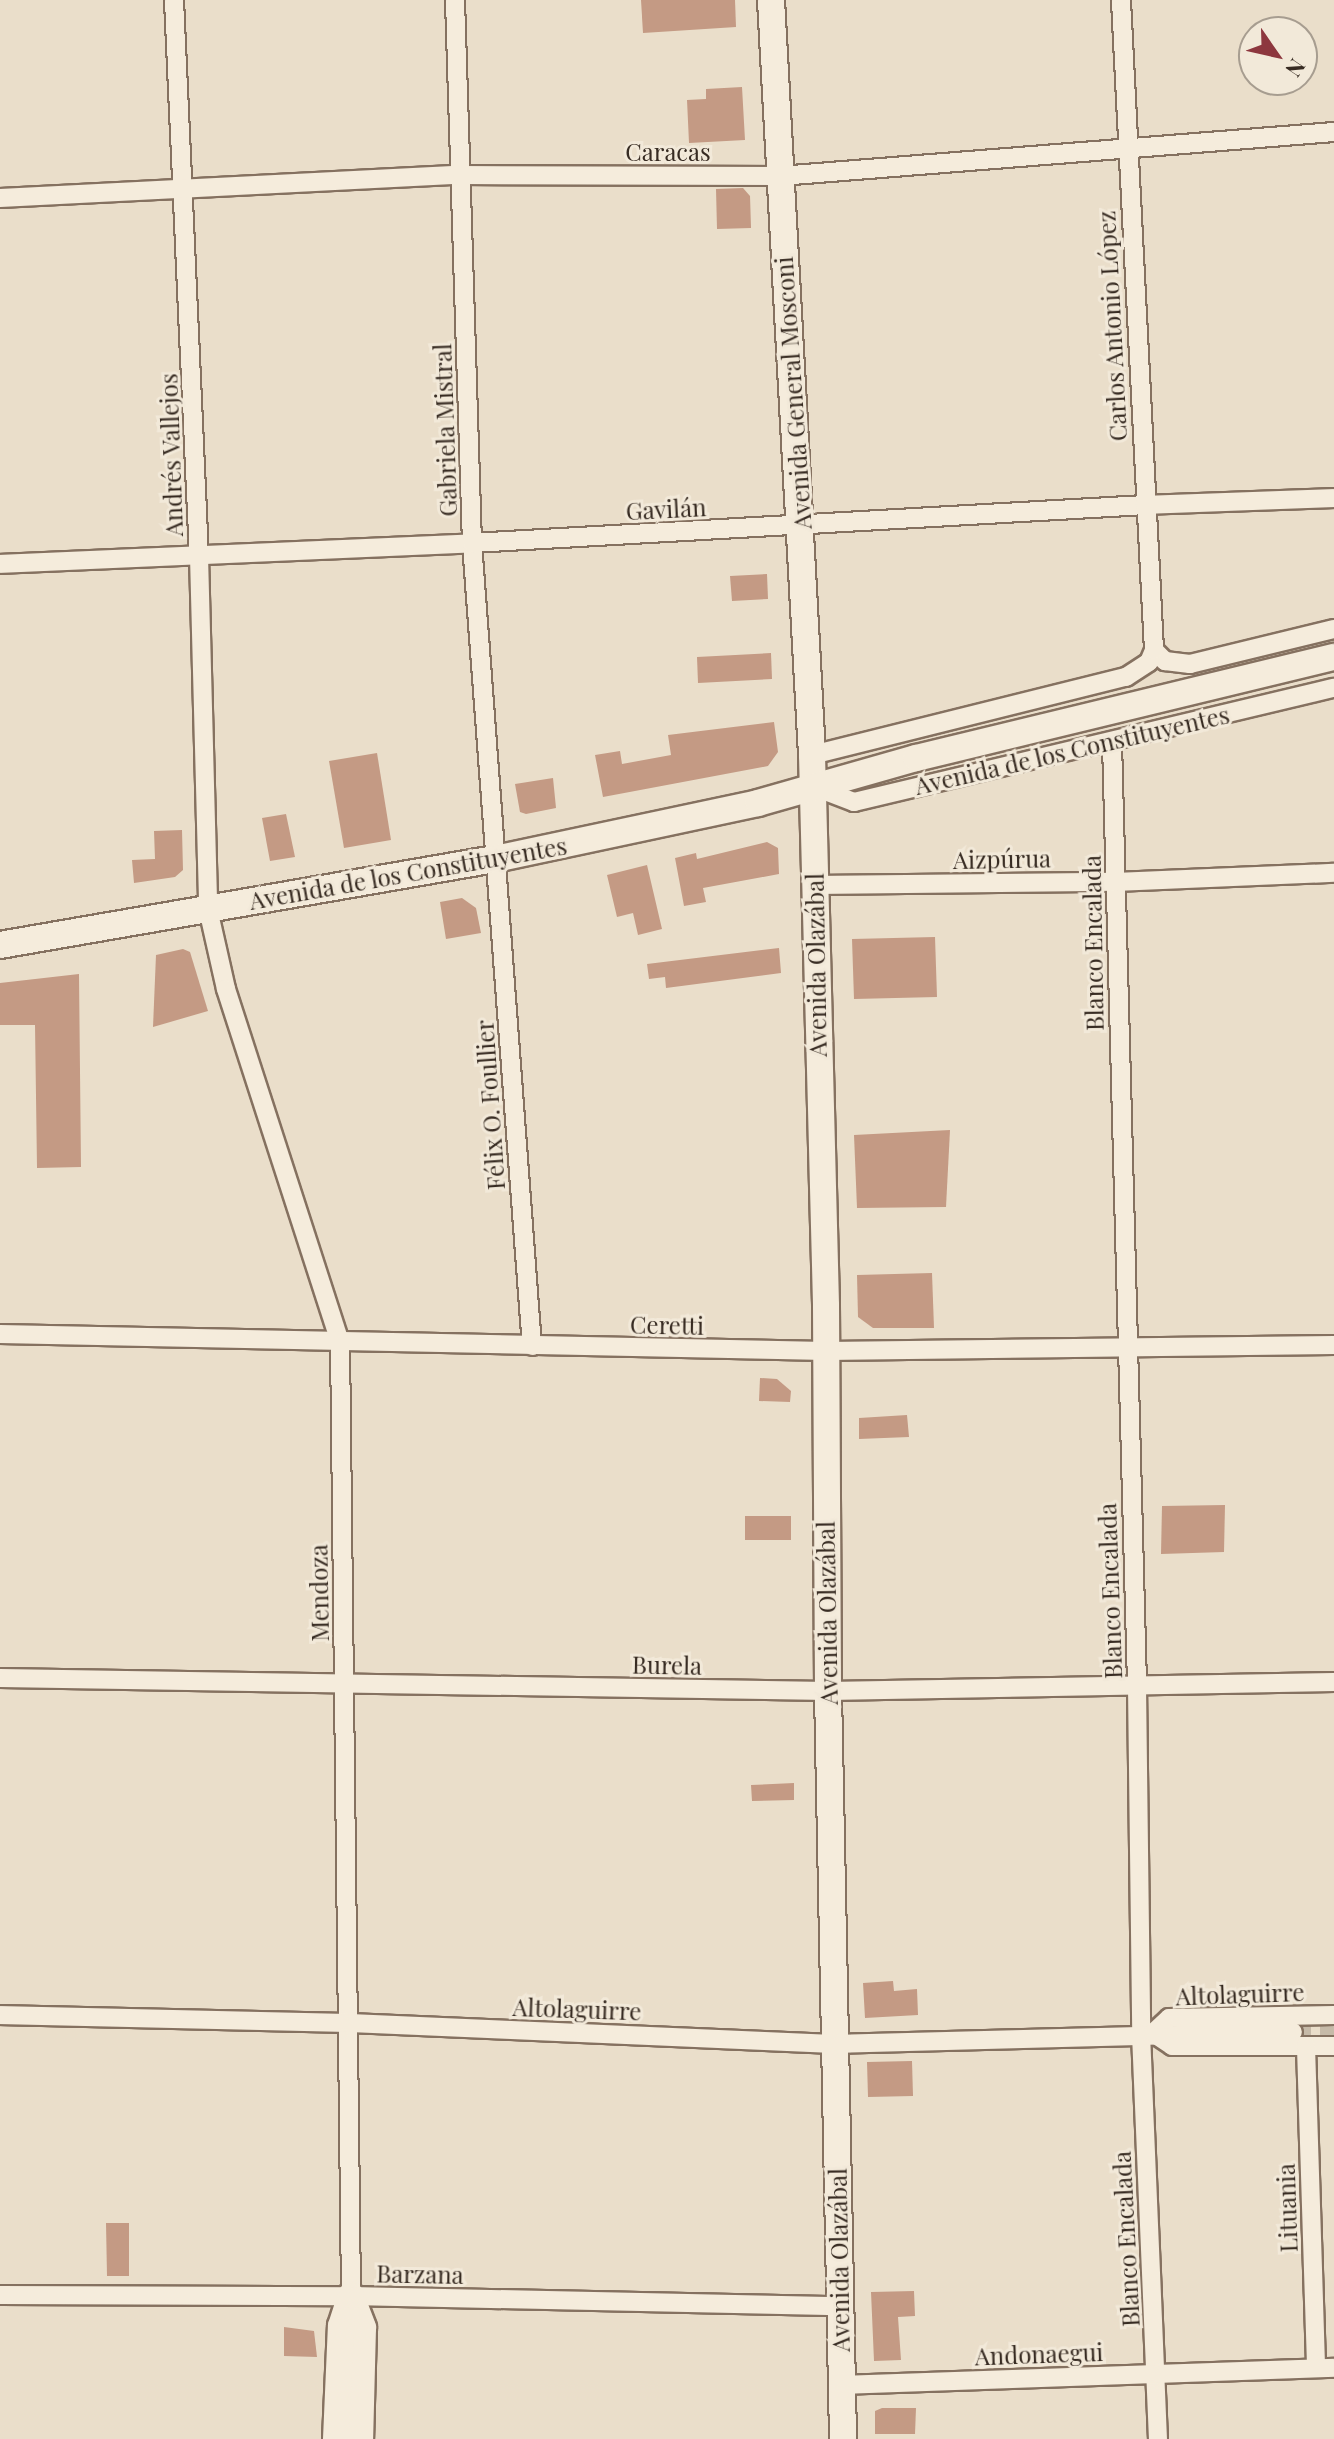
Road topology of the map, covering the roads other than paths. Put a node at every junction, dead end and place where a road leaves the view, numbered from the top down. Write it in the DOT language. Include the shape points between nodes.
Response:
graph roads {
  1 [pos="174,0"];
  2 [pos="455,0"];
  3 [pos="771,0"];
  4 [pos="1121,0"];
  5 [pos="1334,132"];
  6 [pos="1128,151"];
  7 [pos="462,175"];
  8 [pos="780,176"];
  9 [pos="183,188"];
  10 [pos="0,198"];
  11 [pos="1334,498"];
  12 [pos="1145,505"];
  13 [pos="802,525"];
  14 [pos="472,543"];
  15 [pos="199,556"];
  16 [pos="0,564"];
  17 [pos="1334,629"];
  18 [pos="1154,650"];
  19 [pos="1334,657"];
  20 [pos="1334,688"];
  21 [pos="1112,742"];
  22 [pos="812,755"];
  23 [pos="812,786"];
  24 [pos="495,859"];
  25 [pos="1334,873"];
  26 [pos="1115,882"];
  27 [pos="814,885"];
  28 [pos="208,909"];
  29 [pos="0,945"];
  30 [pos="0,1334"];
  31 [pos="340,1341"];
  32 [pos="1334,1345"];
  33 [pos="532,1346"];
  34 [pos="1127,1348"];
  35 [pos="826,1351"];
  36 [pos="0,1678"];
  37 [pos="1334,1682"];
  38 [pos="344,1685"];
  39 [pos="1137,1686"];
  40 [pos="828,1691"];
  41 [pos="0,2015"];
  42 [pos="1334,2015"];
  43 [pos="350,2023"];
  44 [pos="1293,2032"];
  45 [pos="1147,2034"];
  46 [pos="834,2044"];
  47 [pos="1334,2046"];
  48 [pos="1306,2047"];
  49 [pos="0,2295"];
  50 [pos="351,2296"];
  51 [pos="840,2306"];
  52 [pos="1325,2368"];
  53 [pos="1157,2374"];
  54 [pos="842,2385"];
  55 [pos="336,2439"];
  56 [pos="360,2439"];
  57 [pos="843,2439"];
  58 [pos="1158,2439"];
  1 -- 9 [label="street, Andrés Vallejos"];
  2 -- 7 [label="street, Gabriela Mistral"];
  3 -- 8 [label="main road, Avenida General Mosconi"];
  4 -- 6 [label="street, Carlos Antonio López"];
  5 -- 6 [label="street, Caracas"];
  6 -- 8 [label="street, Caracas"];
  6 -- 12 [label="street, Carlos Antonio López"];
  7 -- 8 [label="street, Caracas"];
  7 -- 9 [label="street, Caracas"];
  7 -- 14 [label="street, Gabriela Mistral"];
  8 -- 13 [label="main road, Avenida General Mosconi"];
  9 -- 10 [label="street, Caracas"];
  9 -- 15 [label="street, Andrés Vallejos"];
  11 -- 12 [label="street, Gavilán"];
  12 -- 13 [label="street, Gavilán"];
  12 -- 18 [label="street, Carlos Antonio López"];
  13 -- 14 [label="street, Gavilán"];
  13 -- 22 [label="main road, Avenida General Mosconi"];
  14 -- 15 [label="street, Gavilán"];
  14 -- 24 [label="street, Gabriela Mistral"];
  15 -- 16 [label="street, Gavilán"];
  15 -- 28 [label="street, Andrés Vallejos"];
  17 -- 18 [label="street" via="1190,664 1165,661"];
  18 -- 22 [label="street" via="1149,662 1126,677"];
  19 -- 23 [label="main road, Avenida de los Constituyentes"];
  20 -- 21 [label="street, Avenida de los Constituyentes"];
  21 -- 23 [label="street, Avenida de los Constituyentes" via="854,802"];
  21 -- 26 [label="street, Blanco Encalada"];
  22 -- 23 [label="main road, Avenida General Mosconi"];
  23 -- 24 [label="main road, Avenida de los Constituyentes" via="758,803"];
  23 -- 27 [label="main road, Avenida Olazábal"];
  24 -- 28 [label="main road, Avenida de los Constituyentes"];
  24 -- 33 [label="street, Félix O. Foullier"];
  25 -- 26 [label="street, Aizpúrua"];
  26 -- 27 [label="street, Aizpúrua"];
  26 -- 34 [label="street, Blanco Encalada"];
  27 -- 35 [label="main road, Avenida Olazábal"];
  28 -- 29 [label="main road, Avenida de los Constituyentes"];
  28 -- 31 [label="street, Mendoza" via="226,989"];
  30 -- 31 [label="street, Ceretti"];
  31 -- 33 [label="street, Ceretti"];
  31 -- 38 [label="street, Mendoza"];
  32 -- 34 [label="street, Ceretti"];
  33 -- 35 [label="street, Ceretti"];
  34 -- 35 [label="street, Ceretti"];
  34 -- 39 [label="street, Blanco Encalada"];
  35 -- 40 [label="main road, Avenida Olazábal"];
  36 -- 38 [label="street, Burela"];
  37 -- 39 [label="street, Burela"];
  38 -- 40 [label="street, Burela"];
  38 -- 43 [label="street, Mendoza"];
  39 -- 40 [label="street, Burela"];
  39 -- 45 [label="street, Blanco Encalada"];
  40 -- 46 [label="main road, Avenida Olazábal"];
  41 -- 43 [label="street, Altolaguirre"];
  42 -- 45 [label="street, Altolaguirre" via="1169,2018"];
  43 -- 46 [label="street, Altolaguirre"];
  43 -- 50 [label="street, Mendoza"];
  44 -- 45 [label="street, Altolaguirre"];
  45 -- 46 [label="street, Altolaguirre"];
  45 -- 48 [label="street, Altolaguirre" via="1172,2046"];
  45 -- 53 [label="street, Blanco Encalada"];
  46 -- 51 [label="main road, Avenida Olazábal"];
  47 -- 48 [label="street, Altolaguirre"];
  48 -- 52 [label="street, Lituania"];
  49 -- 50 [label="street, Barzana"];
  50 -- 51 [label="street, Barzana"];
  50 -- 55 [label="main road" via="341,2326"];
  50 -- 56 [label="main road" via="363,2328"];
  51 -- 54 [label="main road, Avenida Olazábal"];
  52 -- 53 [label="street, Andonaegui"];
  53 -- 54 [label="street, Andonaegui"];
  53 -- 58 [label="street, Blanco Encalada"];
  54 -- 57 [label="main road, Avenida Olazábal"];
}
